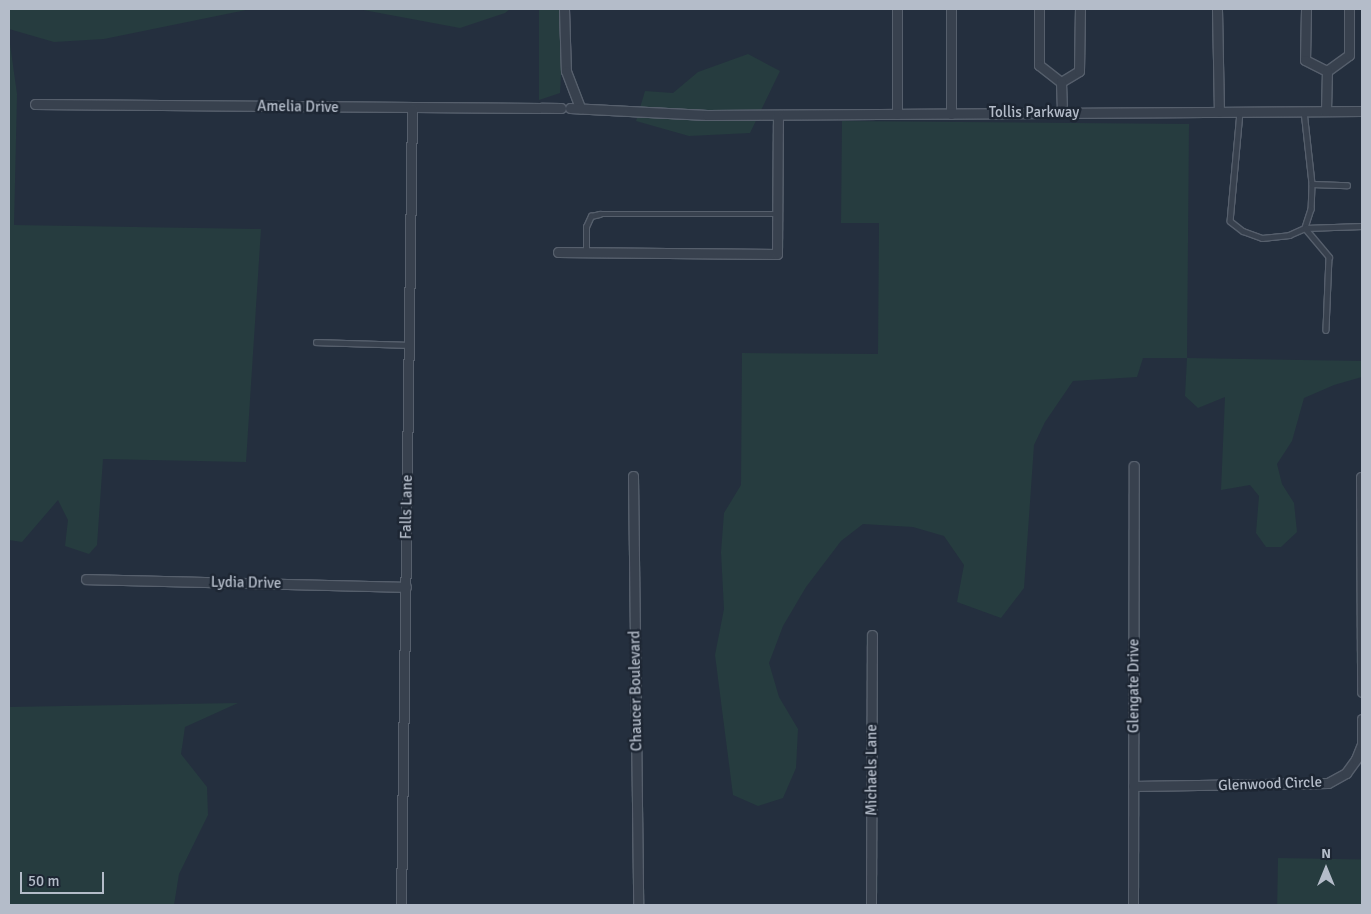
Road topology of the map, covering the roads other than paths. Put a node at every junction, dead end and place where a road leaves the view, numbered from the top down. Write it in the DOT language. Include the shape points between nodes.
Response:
graph roads {
  1 [pos="564,9"];
  2 [pos="897,9"];
  3 [pos="951,9"];
  4 [pos="1039,9"];
  5 [pos="1080,9"];
  6 [pos="1217,9"];
  7 [pos="1306,9"];
  8 [pos="1349,9"];
  9 [pos="1327,71"];
  10 [pos="1061,82"];
  11 [pos="35,104"];
  12 [pos="412,108"];
  13 [pos="580,108"];
  14 [pos="1304,111"];
  15 [pos="1326,111"];
  16 [pos="1362,111"];
  17 [pos="1220,112"];
  18 [pos="1240,112"];
  19 [pos="1062,113"];
  20 [pos="897,114"];
  21 [pos="951,114"];
  22 [pos="707,115"];
  23 [pos="778,115"];
  24 [pos="1312,184"];
  25 [pos="1347,185"];
  26 [pos="777,214"];
  27 [pos="1362,226"];
  28 [pos="1305,228"];
  29 [pos="558,252"];
  30 [pos="586,252"];
  31 [pos="1326,330"];
  32 [pos="316,342"];
  33 [pos="409,345"];
  34 [pos="1134,466"];
  35 [pos="634,476"];
  36 [pos="1361,477"];
  37 [pos="86,579"];
  38 [pos="406,586"];
  39 [pos="872,635"];
  40 [pos="1362,692"];
  41 [pos="1362,720"];
  42 [pos="1133,786"];
  43 [pos="400,905"];
  44 [pos="638,905"];
  45 [pos="871,905"];
  46 [pos="1132,905"];
  1 -- 13 [label="street" via="566,71"];
  2 -- 20 [label="street"];
  3 -- 21 [label="street"];
  4 -- 10 [label="street" via="1039,65"];
  5 -- 10 [label="street" via="1079,71"];
  6 -- 17 [label="street"];
  7 -- 9 [label="street" via="1305,60"];
  8 -- 9 [label="street" via="1349,55"];
  9 -- 15 [label="street"];
  10 -- 19 [label="street"];
  11 -- 12 [label="street, Amelia Drive"];
  12 -- 13 [label="street, Amelia Drive"];
  12 -- 33 [label="street, Falls Lane"];
  13 -- 22 [label="street, Amelia Drive"];
  14 -- 15 [label="street, Tollis Parkway"];
  14 -- 18 [label="street, Tollis Parkway"];
  14 -- 24 [label="lane"];
  15 -- 16 [label="street, Tollis Parkway"];
  17 -- 18 [label="street, Tollis Parkway"];
  17 -- 19 [label="street, Tollis Parkway"];
  18 -- 28 [label="lane" via="1230,221 1243,231 1262,238 1290,235"];
  19 -- 21 [label="street, Tollis Parkway"];
  20 -- 21 [label="street, Tollis Parkway"];
  20 -- 23 [label="street, Tollis Parkway"];
  22 -- 23 [label="street, Tollis Parkway"];
  23 -- 26 [label="street"];
  24 -- 25 [label="lane"];
  24 -- 28 [label="lane" via="1311,209"];
  26 -- 30 [label="lane" via="600,214 591,216 586,227"];
  26 -- 30 [label="street" via="777,254"];
  27 -- 28 [label="lane"];
  28 -- 31 [label="lane" via="1329,258"];
  29 -- 30 [label="street"];
  32 -- 33 [label="lane"];
  33 -- 38 [label="street, Falls Lane"];
  34 -- 42 [label="street, Glengate Drive"];
  35 -- 44 [label="street, Chaucer Boulevard"];
  36 -- 40 [label="street"];
  37 -- 38 [label="street, Lydia Drive"];
  38 -- 43 [label="street, Falls Lane"];
  39 -- 45 [label="street, Michaels Lane"];
  41 -- 42 [label="street, Glenwood Circle" via="1362,744 1356,759 1346,772 1328,783"];
  42 -- 46 [label="street, Glengate Drive"];
}
